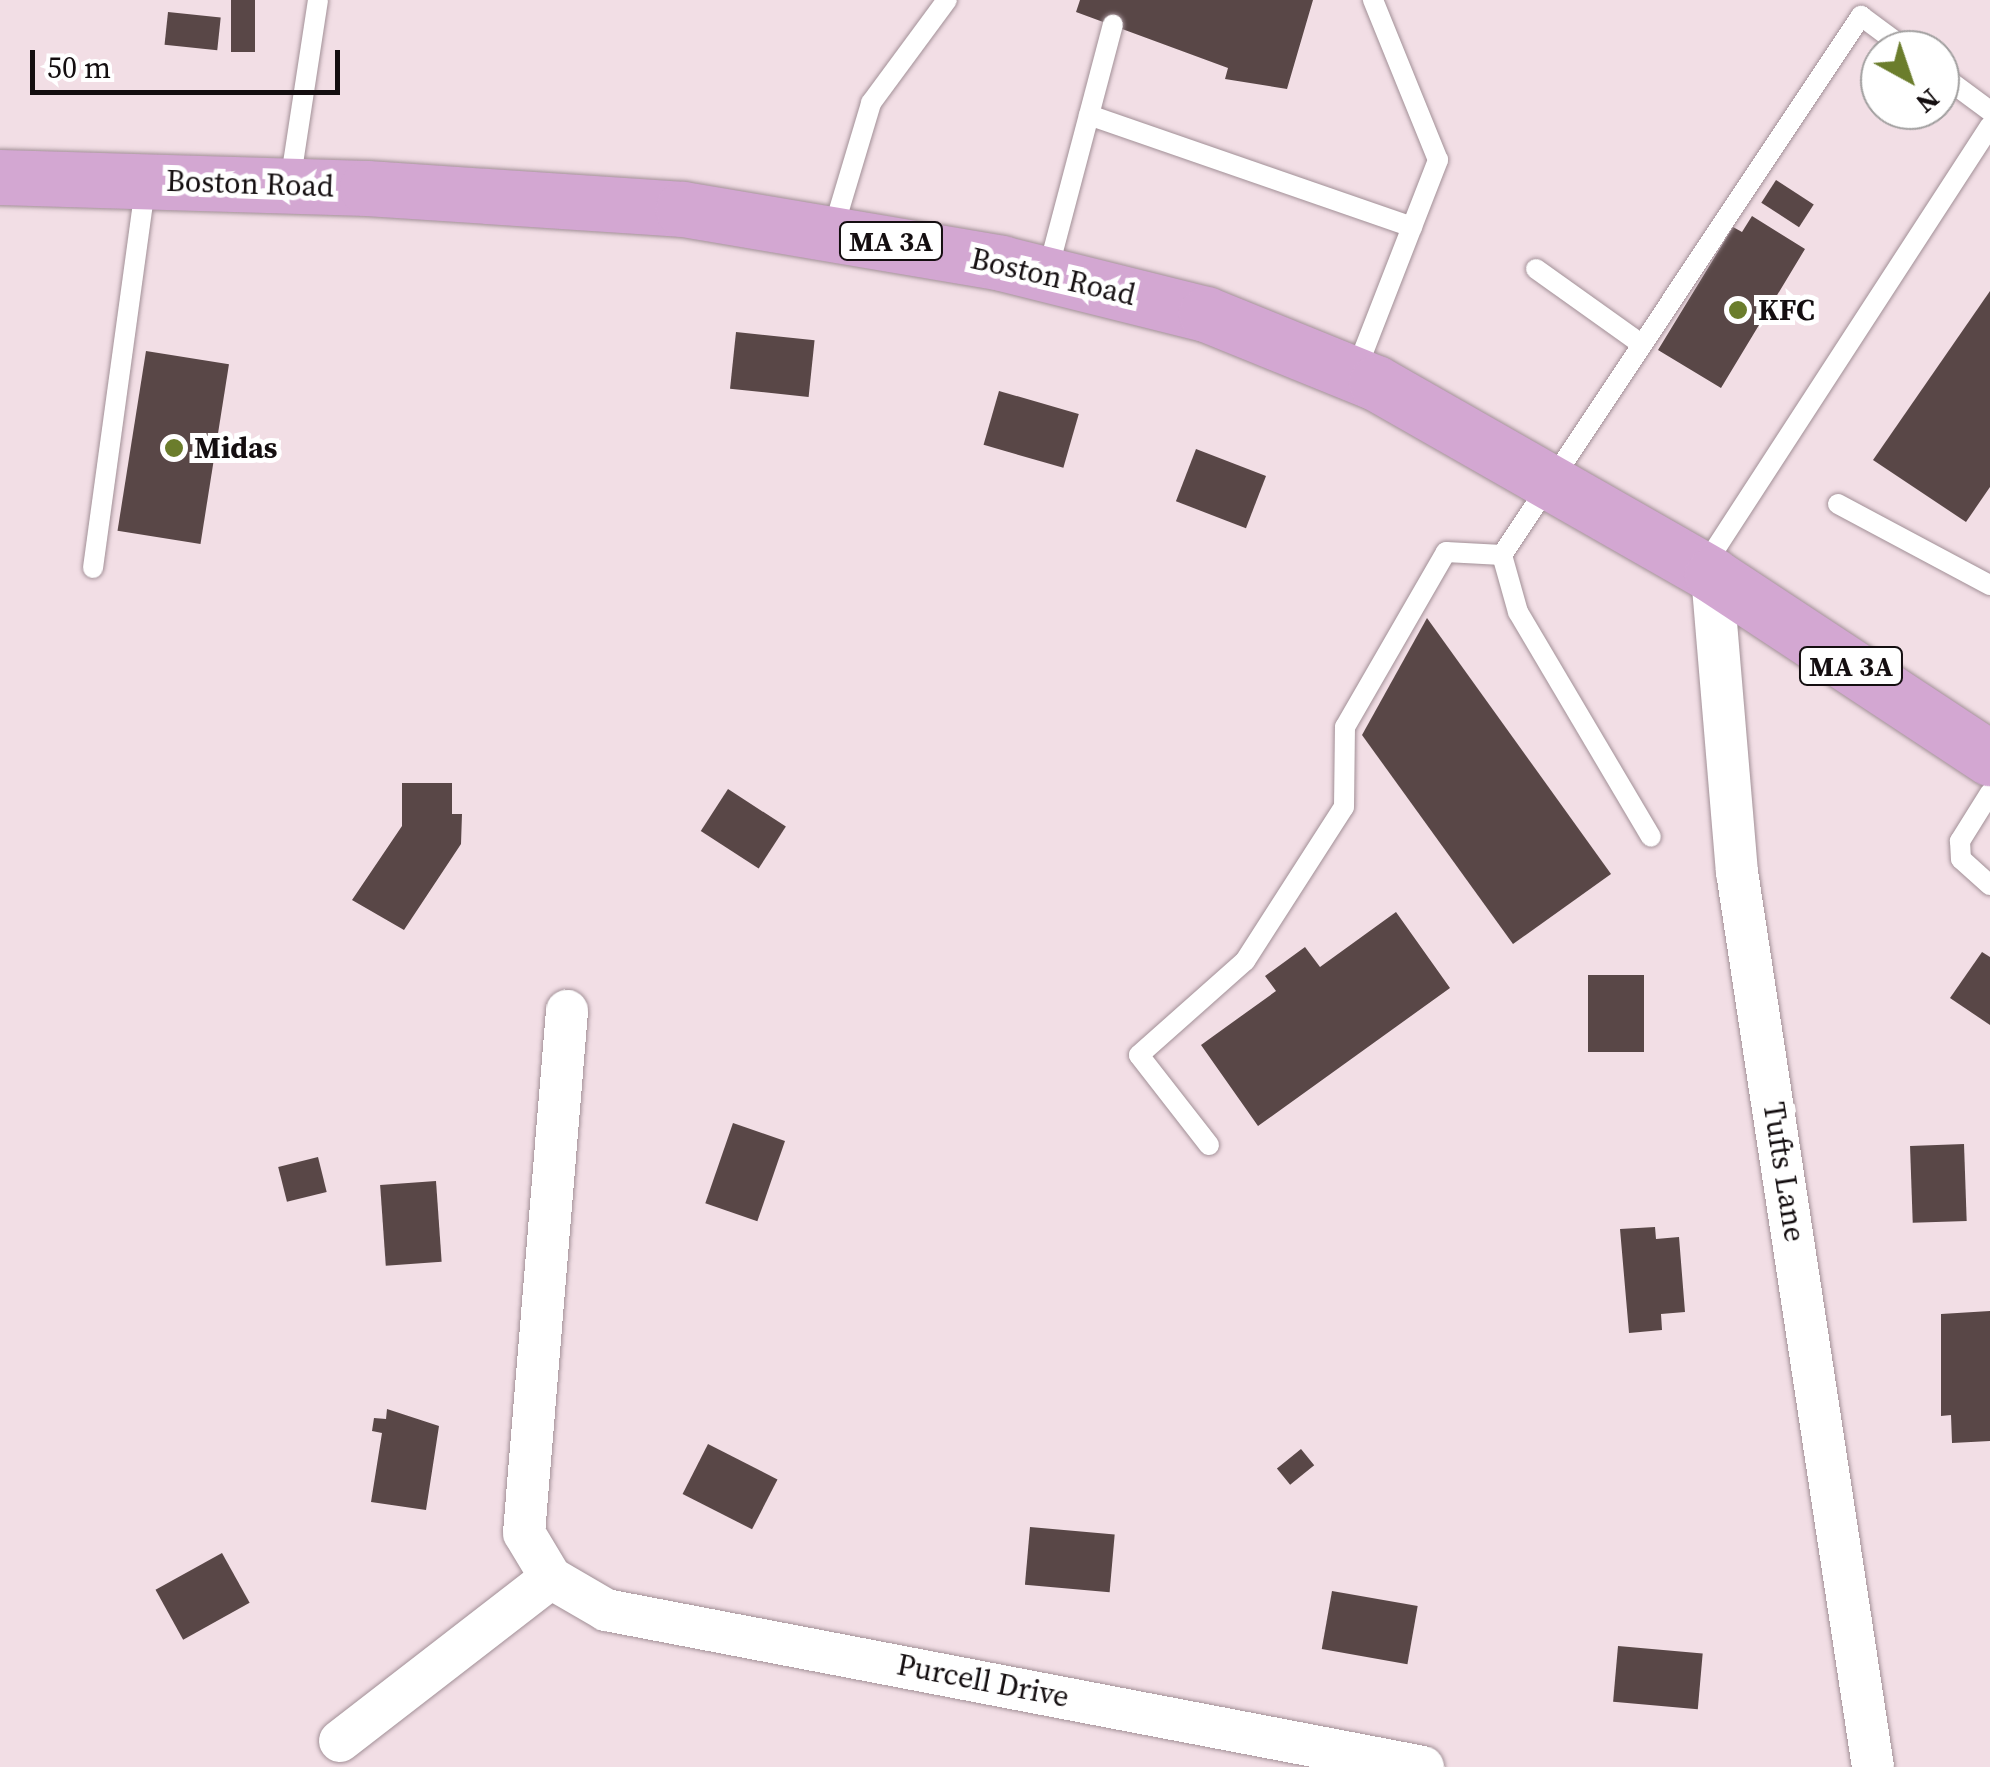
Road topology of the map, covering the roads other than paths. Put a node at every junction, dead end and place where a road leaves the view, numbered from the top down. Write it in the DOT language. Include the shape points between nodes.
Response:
graph roads {
  1 [pos="318,0"];
  2 [pos="947,0"];
  3 [pos="1373,0"];
  4 [pos="1113,25"];
  5 [pos="1880,30"];
  6 [pos="1960,89"];
  7 [pos="1990,111"];
  8 [pos="1089,115"];
  9 [pos="1990,126"];
  10 [pos="0,177"];
  11 [pos="146,182"];
  12 [pos="290,185"];
  13 [pos="1412,227"];
  14 [pos="833,230"];
  15 [pos="1536,269"];
  16 [pos="1046,274"];
  17 [pos="1642,344"];
  18 [pos="1354,375"];
  19 [pos="1549,482"];
  20 [pos="1838,504"];
  21 [pos="1502,555"];
  22 [pos="93,568"];
  23 [pos="1707,572"];
  24 [pos="1989,583"];
  25 [pos="1990,758"];
  26 [pos="1990,793"];
  27 [pos="1651,837"];
  28 [pos="1990,884"];
  29 [pos="567,1011"];
  30 [pos="1209,1145"];
  31 [pos="552,1578"];
  32 [pos="340,1741"];
  33 [pos="1423,1767"];
  34 [pos="1873,1767"];
  1 -- 12 [label="lane"];
  2 -- 14 [label="lane" via="870,102"];
  3 -- 13 [label="lane" via="1438,160"];
  4 -- 8 [label="lane"];
  5 -- 17 [label="lane" via="1861,16"];
  6 -- 7 [label="lane"];
  8 -- 13 [label="lane"];
  8 -- 16 [label="lane"];
  9 -- 23 [label="lane"];
  10 -- 11 [label="main road, Boston Road / MA 3A"];
  11 -- 12 [label="main road, Boston Road / MA 3A"];
  11 -- 22 [label="lane"];
  12 -- 14 [label="main road, Boston Road / MA 3A" via="683,209"];
  13 -- 18 [label="lane"];
  14 -- 16 [label="main road, Boston Road / MA 3A"];
  15 -- 17 [label="lane"];
  16 -- 18 [label="main road, Boston Road / MA 3A" via="1206,314"];
  17 -- 19 [label="lane"];
  18 -- 19 [label="main road, Boston Road / MA 3A"];
  19 -- 21 [label="lane"];
  19 -- 23 [label="main road, Boston Road / MA 3A"];
  20 -- 24 [label="lane"];
  21 -- 27 [label="lane" via="1518,612"];
  21 -- 30 [label="lane" via="1446,552 1345,726 1344,806 1245,960 1139,1056"];
  23 -- 25 [label="main road, Boston Road / MA 3A"];
  23 -- 34 [label="street, Tufts Lane" via="1737,872"];
  26 -- 28 [label="lane" via="1960,841 1960,859"];
  29 -- 31 [label="street, Purcell Drive" via="524,1533"];
  31 -- 32 [label="street"];
  31 -- 33 [label="street, Purcell Drive" via="606,1610"];
}
